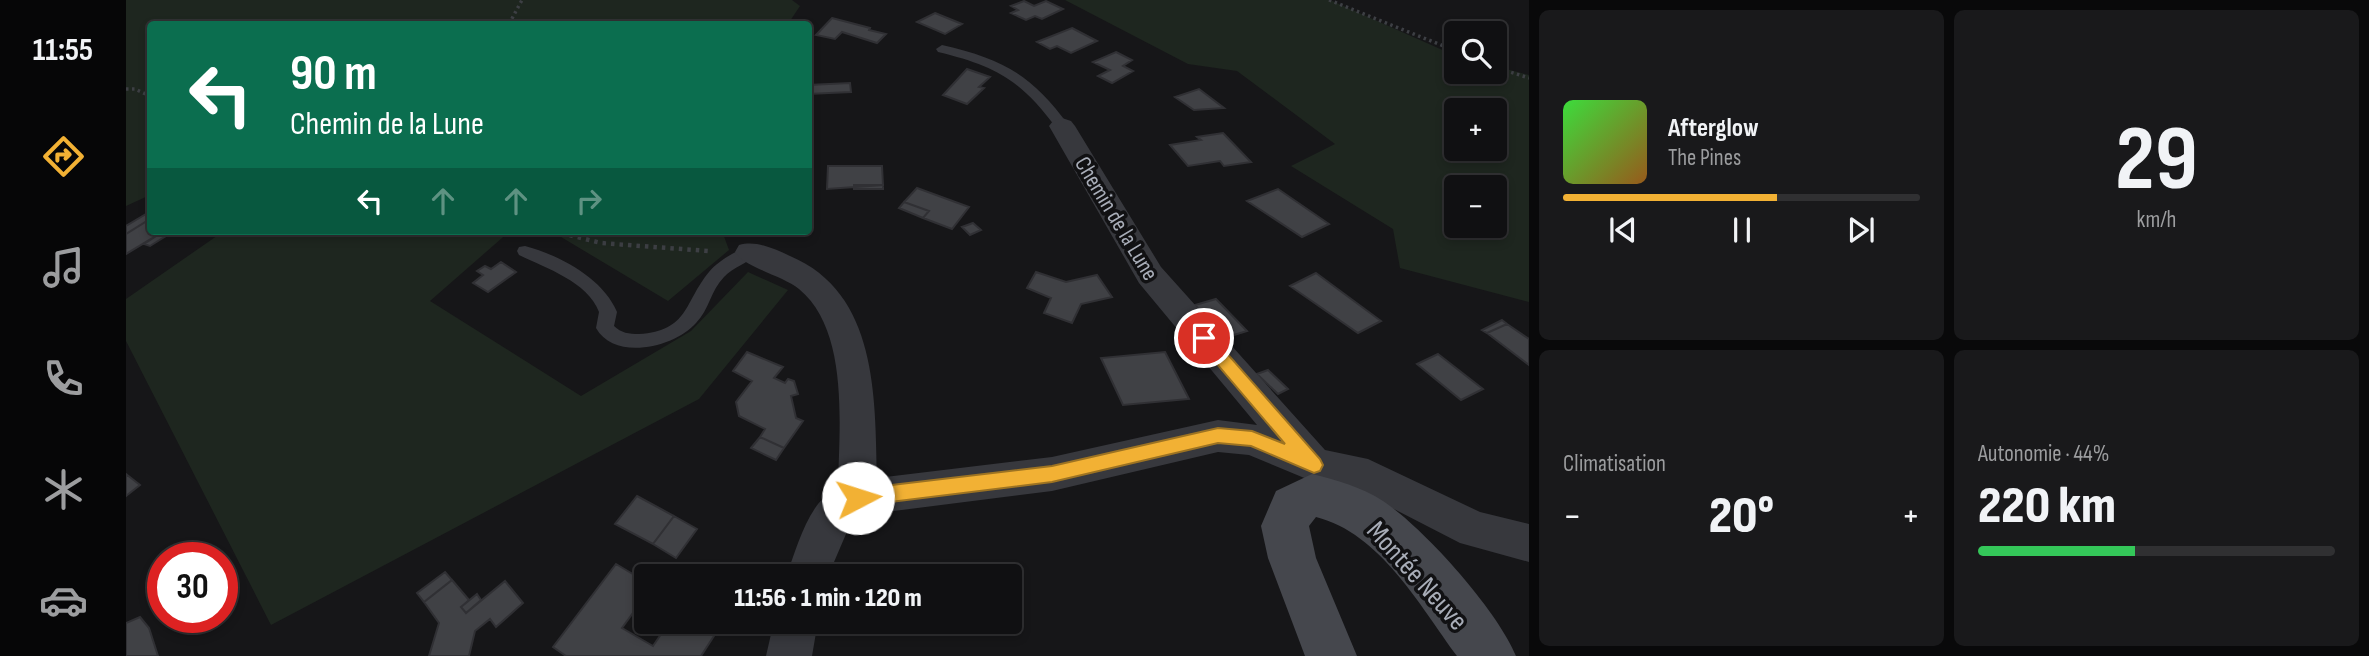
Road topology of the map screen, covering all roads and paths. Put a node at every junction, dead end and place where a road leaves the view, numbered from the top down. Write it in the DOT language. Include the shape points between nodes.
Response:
graph roads {
  1 [pos="522,0"];
  2 [pos="1329,0"];
  3 [pos="511,21"];
  4 [pos="1444,46"];
  5 [pos="942,48"];
  6 [pos="1507,71"];
  7 [pos="1529,78"];
  8 [pos="126,89"];
  9 [pos="147,95"];
  10 [pos="1062,126"];
  11 [pos="569,235"];
  12 [pos="525,251"];
  13 [pos="750,252"];
  14 [pos="1328,484"];
  15 [pos="858,498"];
  16 [pos="1529,543"];
  17 [pos="812,564"];
  18 [pos="793,634"];
  19 [pos="789,656"];
  20 [pos="1331,656"];
  21 [pos="1490,656"];
  1 -- 3 [label="path"];
  2 -- 4 [label="path"];
  5 -- 10 [label="lane" via="980,56 1010,70 1039,93"];
  6 -- 7 [label="path"];
  8 -- 9 [label="path"];
  10 -- 14 [label="street, Chemin de la Lune" via="1150,275"];
  11 -- 13 [label="path" via="601,243"];
  12 -- 13 [label="lane" via="576,276 602,298 608,312 605,328 611,337 625,342 684,325 702,303 712,279"];
  13 -- 15 [label="street" via="814,283 844,330 853,361"];
  14 -- 15 [label="street" via="1252,439 1218,436 1052,474"];
  14 -- 16 [label="street" via="1368,476 1474,530"];
  14 -- 20 [label="street, Montée Neuve" via="1292,506 1285,526 1292,558"];
  14 -- 21 [label="street, Montée Neuve" via="1402,548"];
  15 -- 17 [label="street" via="838,508"];
  18 -- 19 [label="street"];
}
